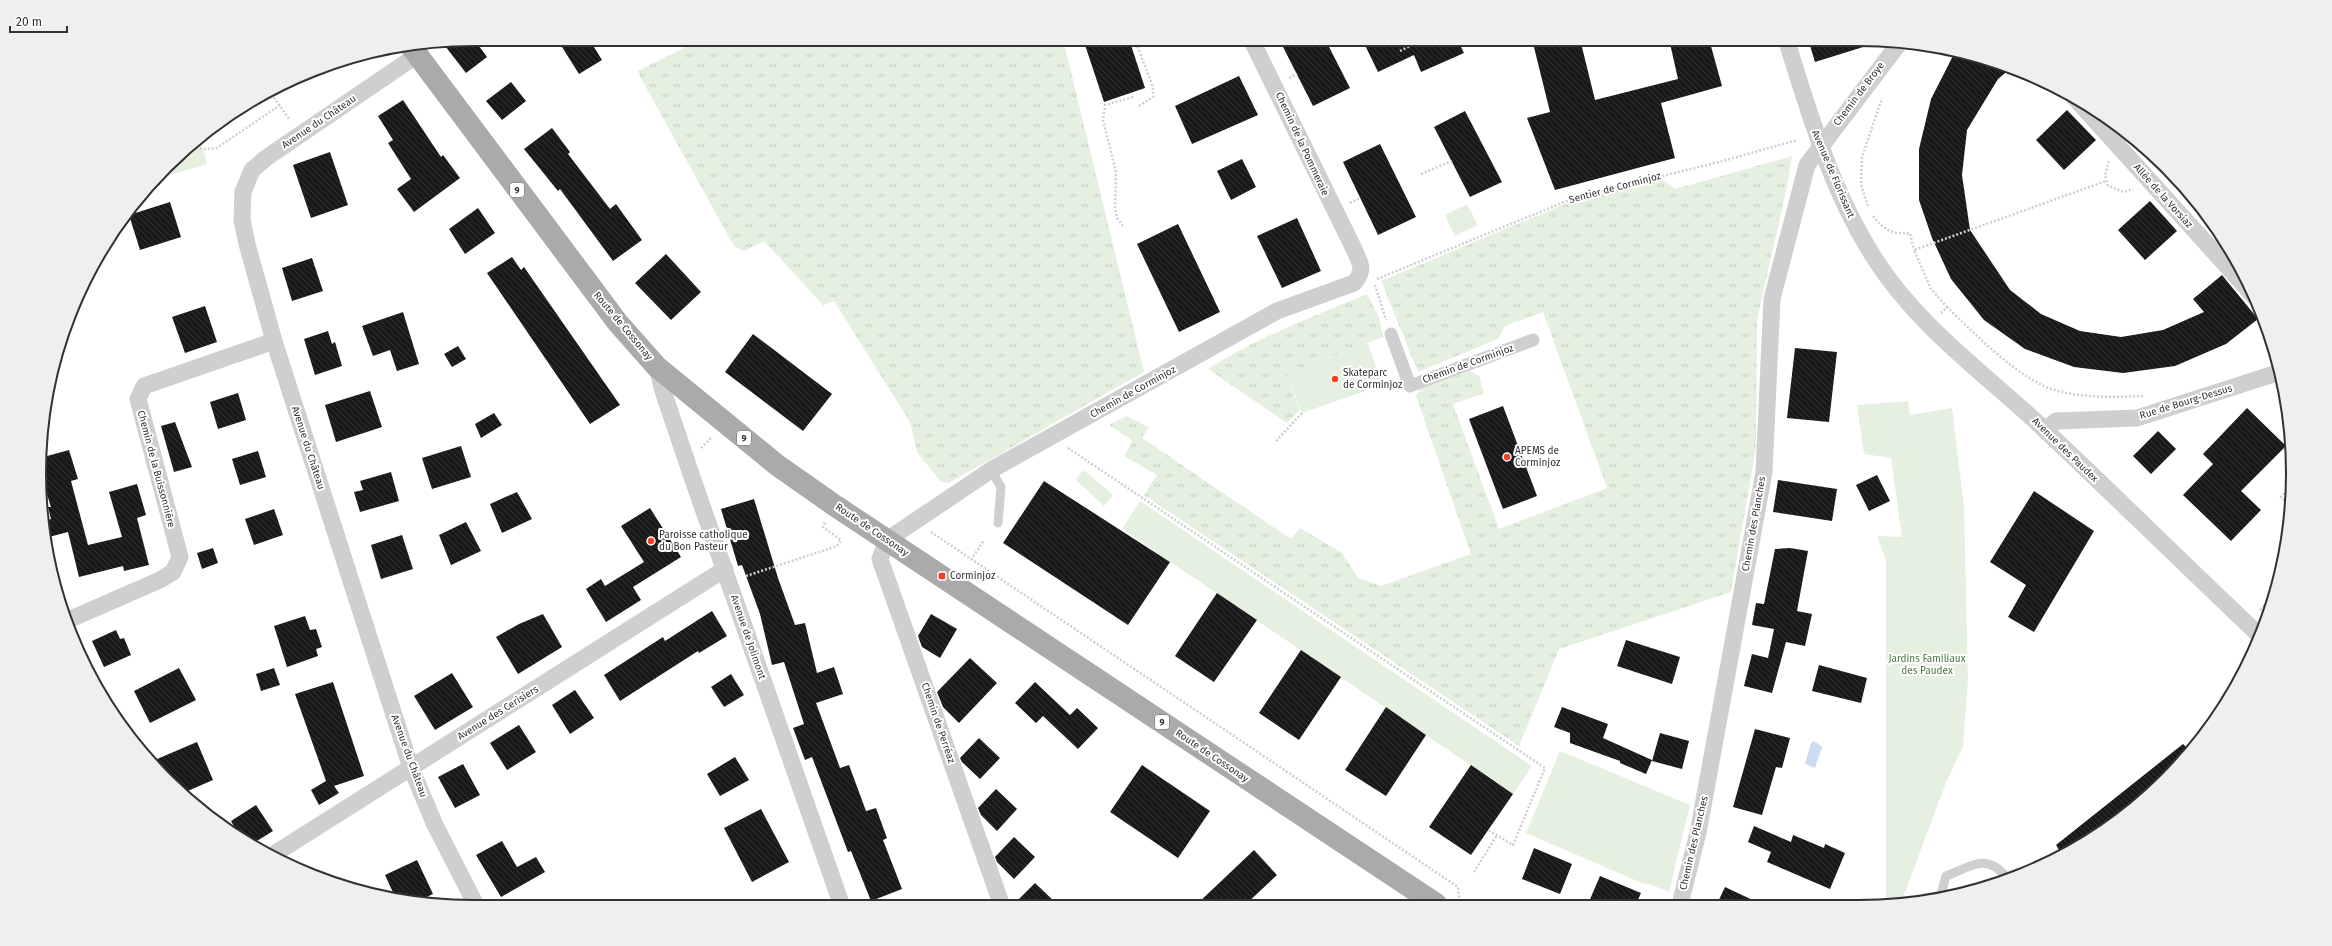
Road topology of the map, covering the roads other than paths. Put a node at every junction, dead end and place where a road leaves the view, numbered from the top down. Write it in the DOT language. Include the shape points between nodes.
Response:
graph roads {
  1 [pos="1254,46"];
  2 [pos="1788,46"];
  3 [pos="1895,48"];
  4 [pos="415,50"];
  5 [pos="409,51"];
  6 [pos="2088,113"];
  7 [pos="1820,147"];
  8 [pos="1354,248"];
  9 [pos="1876,260"];
  10 [pos="2241,282"];
  11 [pos="1391,334"];
  12 [pos="1533,340"];
  13 [pos="274,341"];
  14 [pos="657,367"];
  15 [pos="2274,374"];
  16 [pos="2045,430"];
  17 [pos="992,470"];
  18 [pos="998,524"];
  19 [pos="888,540"];
  20 [pos="727,575"];
  21 [pos="72,618"];
  22 [pos="2255,632"];
  23 [pos="411,768"];
  24 [pos="277,852"];
  25 [pos="2004,874"];
  26 [pos="1942,892"];
  27 [pos="474,900"];
  28 [pos="840,900"];
  29 [pos="1000,900"];
  30 [pos="1430,900"];
  31 [pos="1681,900"];
  1 -- 8 [label="street, Chemin de la Pommeraie"];
  2 -- 7 [label="street, Avenue de Florissant"];
  3 -- 7 [label="street, Chemin de Broye"];
  4 -- 14 [label="main road, Route de Cossonay / 9" via="618,324"];
  5 -- 13 [label="street, Avenue du Château" via="252,170 243,192 243,226"];
  6 -- 10 [label="street, Allée de la Vorsiaz"];
  7 -- 9 [label="street, Avenue de Florissant" via="1846,207"];
  7 -- 31 [label="street, Chemin des Planches" via="1807,165 1772,299 1764,472 1698,834"];
  8 -- 17 [label="street, Chemin de Corminjoz" via="1362,266 1361,275 1354,283 1277,311"];
  9 -- 16 [label="street, Avenue des Paudex" via="1910,305 1930,326"];
  11 -- 12 [label="street, Chemin de Corminjoz" via="1410,386"];
  13 -- 21 [label="street, Chemin de la Buissonnière" via="144,386 138,399 180,557 173,572 160,580"];
  13 -- 23 [label="street, Avenue du Château"];
  14 -- 19 [label="main road, Route de Cossonay / 9" via="777,466"];
  14 -- 20 [label="street, Avenue de Jolimont"];
  15 -- 16 [label="street, Rue de Bourg-Dessus" via="2137,418 2056,421"];
  16 -- 22 [label="street, Avenue des Paudex"];
  17 -- 18 [label="lane" via="1001,487"];
  17 -- 19 [label="street, Chemin de Corminjoz"];
  19 -- 29 [label="street, Chemin de Perréaz" via="880,559"];
  19 -- 30 [label="main road, Route de Cossonay / 9"];
  20 -- 23 [label="street, Avenue des Cerisiers"];
  20 -- 28 [label="street, Avenue de Jolimont"];
  23 -- 24 [label="street, Avenue des Cerisiers"];
  23 -- 27 [label="street, Avenue du Château" via="435,825"];
  25 -- 26 [label="lane" via="1998,867 1988,863 1975,864 1946,876"];
}
